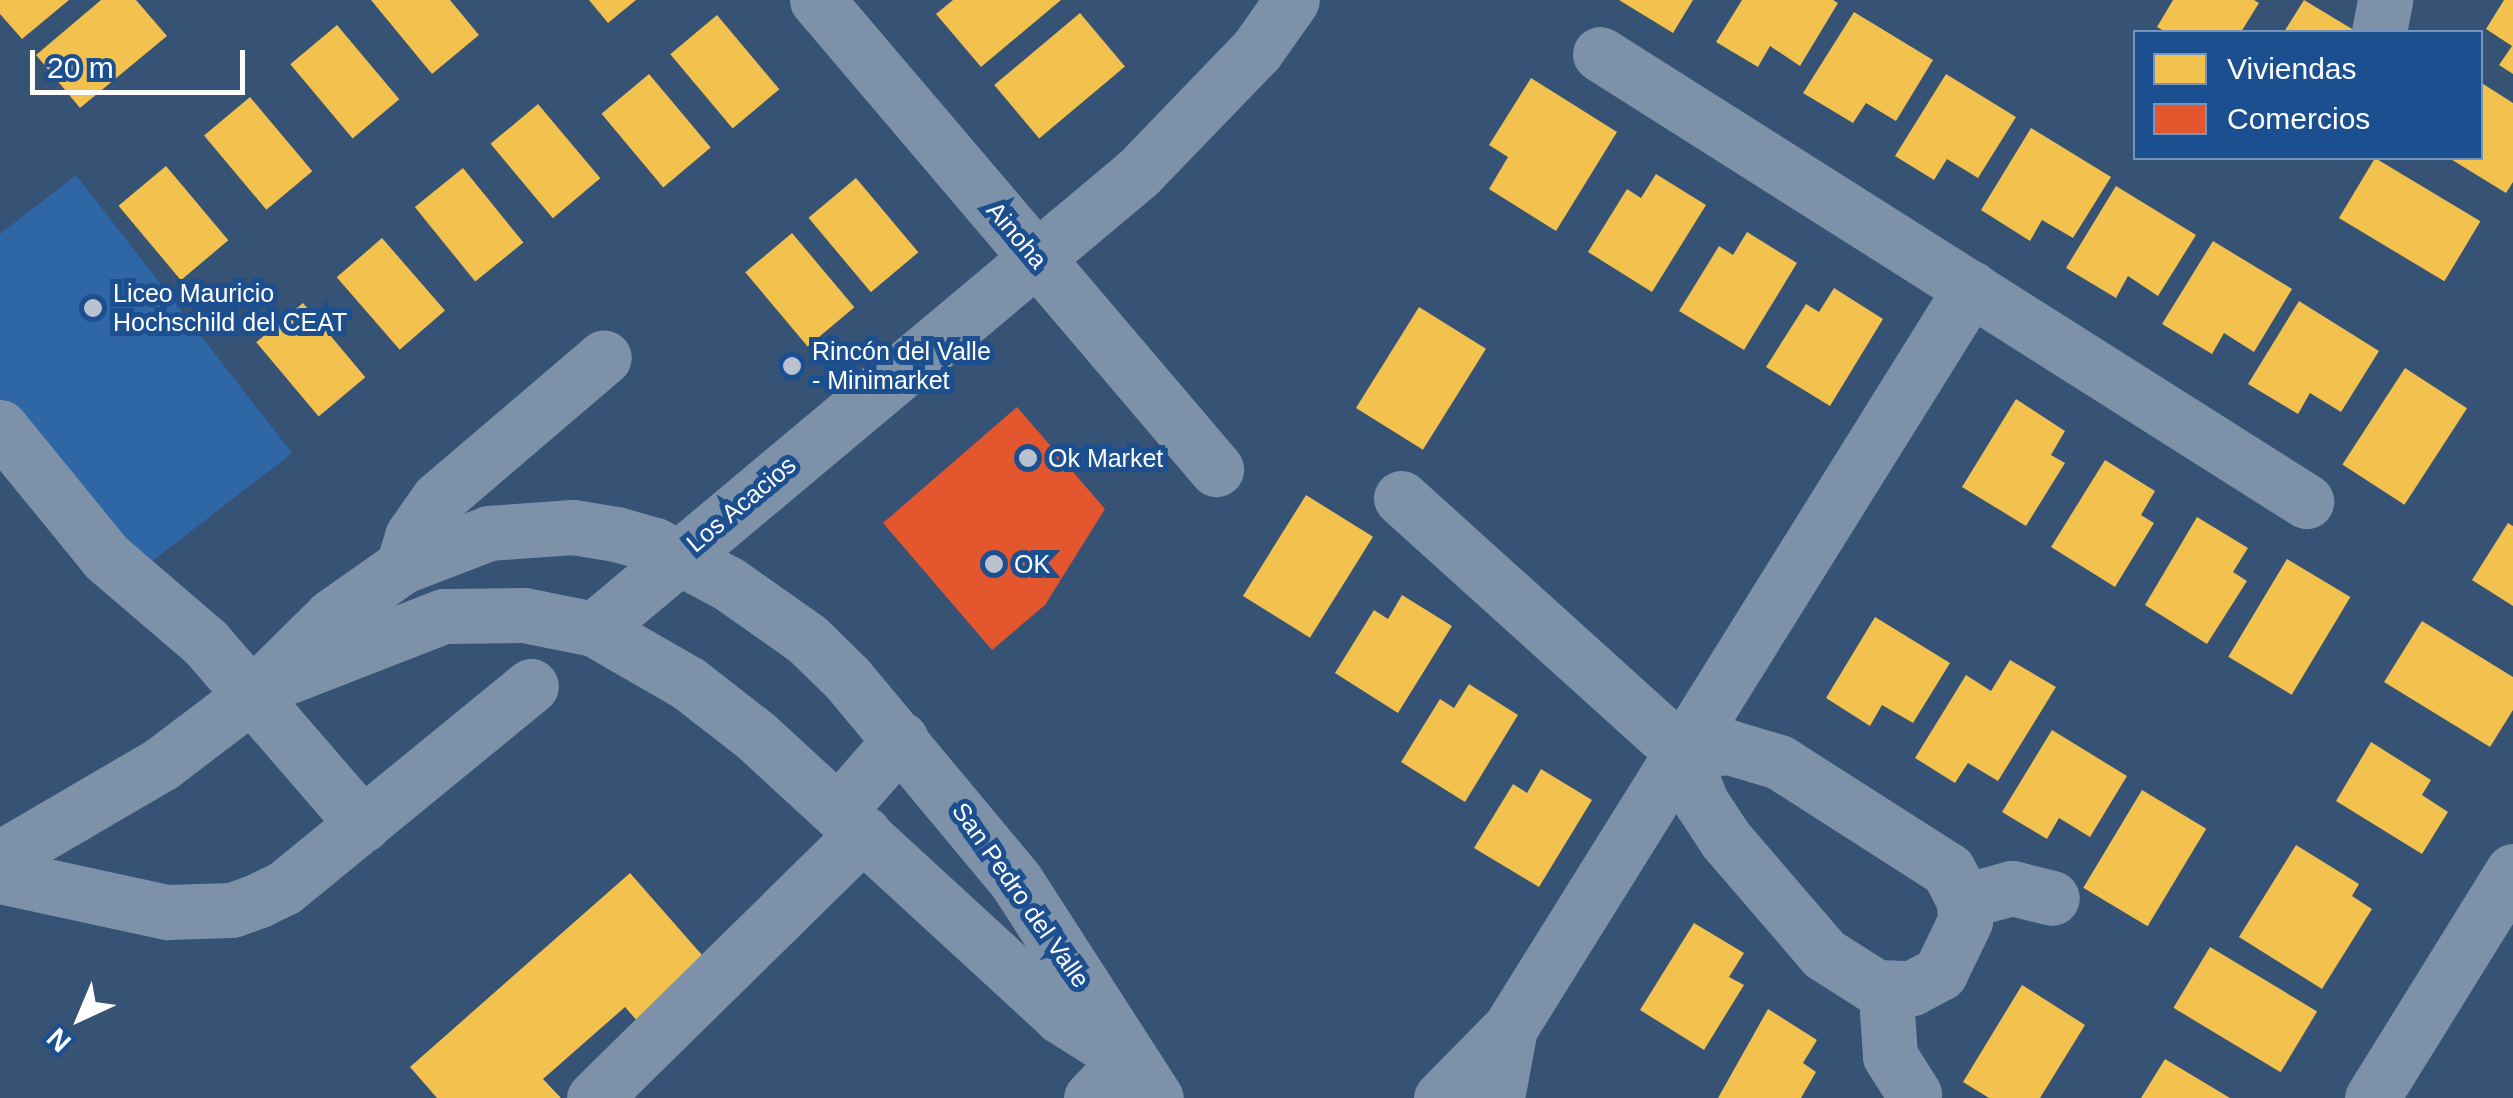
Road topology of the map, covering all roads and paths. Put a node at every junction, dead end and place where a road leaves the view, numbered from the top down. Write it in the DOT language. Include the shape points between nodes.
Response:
graph roads {
  1 [pos="817,0"];
  2 [pos="1292,0"];
  3 [pos="2385,0"];
  4 [pos="2379,30"];
  5 [pos="1600,54"];
  6 [pos="1036,258"];
  7 [pos="1971,288"];
  8 [pos="604,358"];
  9 [pos="0,426"];
  10 [pos="1216,469"];
  11 [pos="1402,498"];
  12 [pos="2306,501"];
  13 [pos="677,557"];
  14 [pos="402,566"];
  15 [pos="594,629"];
  16 [pos="532,686"];
  17 [pos="252,695"];
  18 [pos="901,738"];
  19 [pos="1682,752"];
  20 [pos="851,822"];
  21 [pos="364,824"];
  22 [pos="0,858"];
  23 [pos="2513,871"];
  24 [pos="0,876"];
  25 [pos="2052,898"];
  26 [pos="1964,901"];
  27 [pos="1895,990"];
  28 [pos="1510,1028"];
  29 [pos="1142,1078"];
  30 [pos="1914,1094"];
  31 [pos="594,1098"];
  32 [pos="1091,1098"];
  33 [pos="1441,1098"];
  34 [pos="1497,1098"];
  35 [pos="2372,1098"];
  1 -- 6 [label="street, Ainoha"];
  2 -- 6 [label="street, Los Acacios" via="1204,109"];
  3 -- 4 [label="street"];
  5 -- 7 [label="street"];
  6 -- 10 [label="street, Ainoha"];
  6 -- 13 [label="street, Los Acacios"];
  7 -- 12 [label="street"];
  7 -- 19 [label="street"];
  8 -- 14 [label="street" via="438,499 412,536"];
  9 -- 17 [label="street" via="106,558 206,644"];
  11 -- 19 [label="street"];
  13 -- 14 [label="street, Los Acacios" via="616,534 530,528 444,546"];
  13 -- 15 [label="street"];
  13 -- 18 [label="street, San Pedro del Valle" via="729,584 807,640"];
  14 -- 17 [label="street, Los Acacios" via="299,643"];
  15 -- 17 [label="street, San Pedro del Valle" via="524,615 444,616 338,652"];
  15 -- 20 [label="street, San Pedro del Valle" via="688,683"];
  16 -- 21 [label="street"];
  17 -- 21 [label="street"];
  17 -- 22 [label="street, Los Acacios" via="144,775"];
  18 -- 20 [label="street"];
  18 -- 29 [label="street, San Pedro del Valle" via="1016,881"];
  19 -- 26 [label="street" via="1729,747 1779,762 1948,870"];
  19 -- 27 [label="street" via="1701,802 1726,840 1824,954 1848,974"];
  19 -- 28 [label="street"];
  20 -- 29 [label="street, San Pedro del Valle" via="1060,1016"];
  20 -- 31 [label="street"];
  21 -- 24 [label="street" via="284,888 232,910 167,912"];
  23 -- 35 [label="street"];
  25 -- 26 [label="street" via="2012,888"];
  26 -- 27 [label="street" via="1961,941 1940,973"];
  27 -- 30 [label="street" via="1887,1012 1890,1056"];
  28 -- 33 [label="street"];
  28 -- 34 [label="street"];
  29 -- 32 [label="street"];
}
